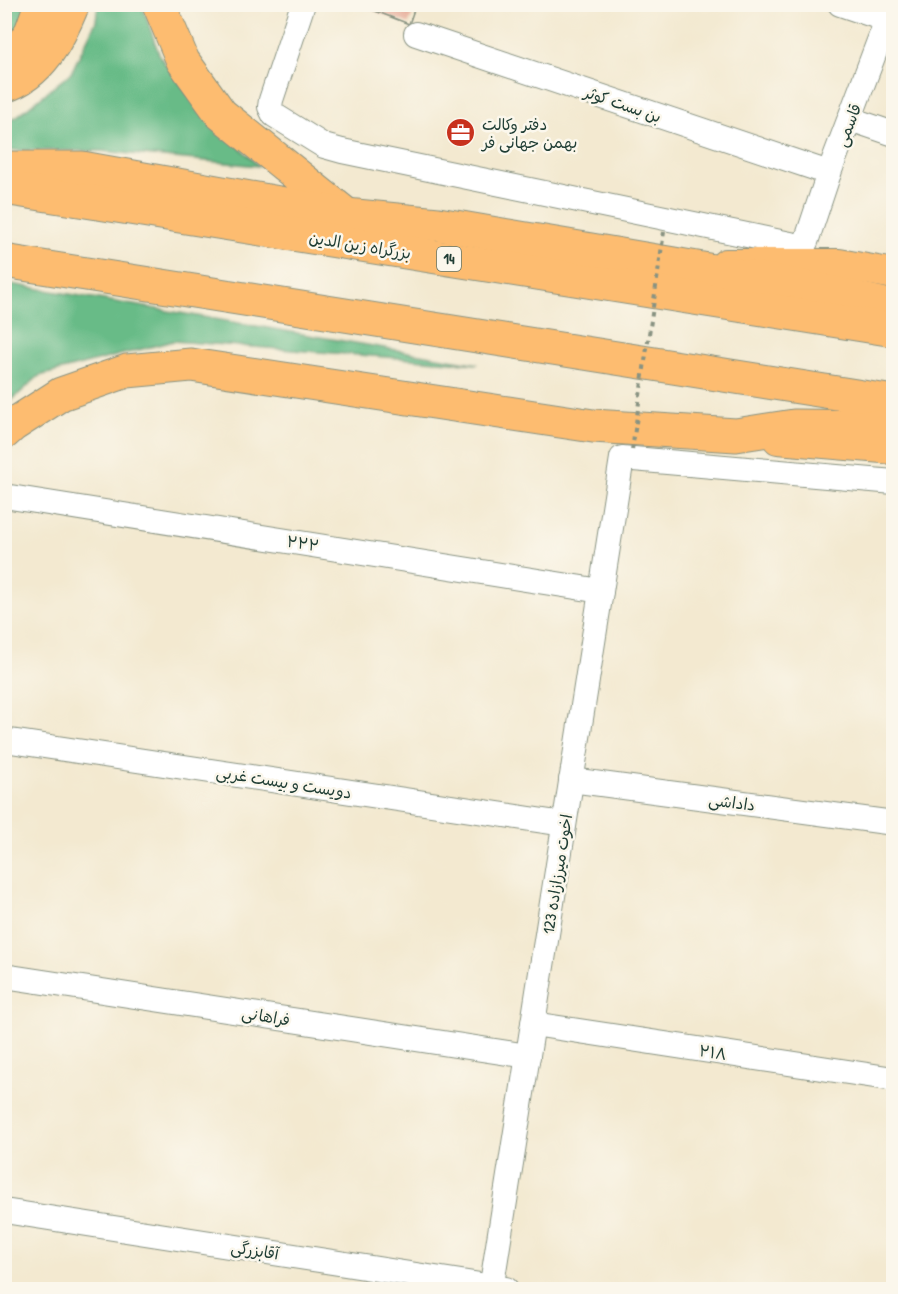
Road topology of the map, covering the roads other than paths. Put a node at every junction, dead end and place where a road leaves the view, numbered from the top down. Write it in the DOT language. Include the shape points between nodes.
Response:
graph roads {
  1 [pos="41,4"];
  2 [pos="73,4"];
  3 [pos="159,4"];
  4 [pos="303,4"];
  5 [pos="840,4"];
  6 [pos="890,12"];
  7 [pos="416,34"];
  8 [pos="4,71"];
  9 [pos="4,86"];
  10 [pos="850,119"];
  11 [pos="894,134"];
  12 [pos="4,168"];
  13 [pos="829,173"];
  14 [pos="4,188"];
  15 [pos="346,215"];
  16 [pos="4,261"];
  17 [pos="674,264"];
  18 [pos="894,274"];
  19 [pos="894,307"];
  20 [pos="894,330"];
  21 [pos="894,402"];
  22 [pos="894,427"];
  23 [pos="4,433"];
  24 [pos="736,435"];
  25 [pos="894,449"];
  26 [pos="894,482"];
  27 [pos="4,496"];
  28 [pos="601,591"];
  29 [pos="4,740"];
  30 [pos="572,780"];
  31 [pos="894,823"];
  32 [pos="564,824"];
  33 [pos="4,976"];
  34 [pos="533,1024"];
  35 [pos="528,1056"];
  36 [pos="894,1079"];
  37 [pos="4,1211"];
  38 [pos="496,1289"];
  1 -- 8 [label="highway" via="31,32"];
  2 -- 9 [label="highway" via="62,32 41,62 15,83"];
  3 -- 15 [label="highway" via="183,61 221,114"];
  4 -- 13 [label="street, قاسمی" via="270,107 274,114 324,146 800,246 806,242"];
  5 -- 6 [label="street"];
  6 -- 10 [label="street, قاسمی"];
  7 -- 13 [label="street, بن بست کوثر"];
  10 -- 11 [label="street"];
  10 -- 13 [label="street, قاسمی"];
  12 -- 15 [label="highway" via="82,168"];
  14 -- 20 [label="highway, بزرگراه زین الدین / 14"];
  15 -- 17 [label="highway" via="438,224"];
  16 -- 21 [label="highway"];
  17 -- 18 [label="main road" via="839,264"];
  17 -- 19 [label="highway"];
  22 -- 24 [label="highway" via="794,426"];
  23 -- 24 [label="highway" via="61,394 127,371 191,365 593,426"];
  24 -- 25 [label="main road"];
  26 -- 28 [label="street, اخوت میرزازاده 123" via="627,454"];
  27 -- 28 [label="street, ۲۲۲"];
  28 -- 30 [label="street, اخوت میرزازاده 123"];
  29 -- 32 [label="street, دویست و بیست غربی"];
  30 -- 31 [label="street, داداشی"];
  30 -- 32 [label="street, اخوت میرزازاده 123"];
  32 -- 34 [label="street, اخوت میرزازاده 123"];
  33 -- 35 [label="street, فراهانی"];
  34 -- 35 [label="street, اخوت میرزازاده 123"];
  34 -- 36 [label="street, ۲۱۸"];
  35 -- 38 [label="street, اخوت میرزازاده 123"];
  37 -- 38 [label="street, آقابزرگی"];
}
